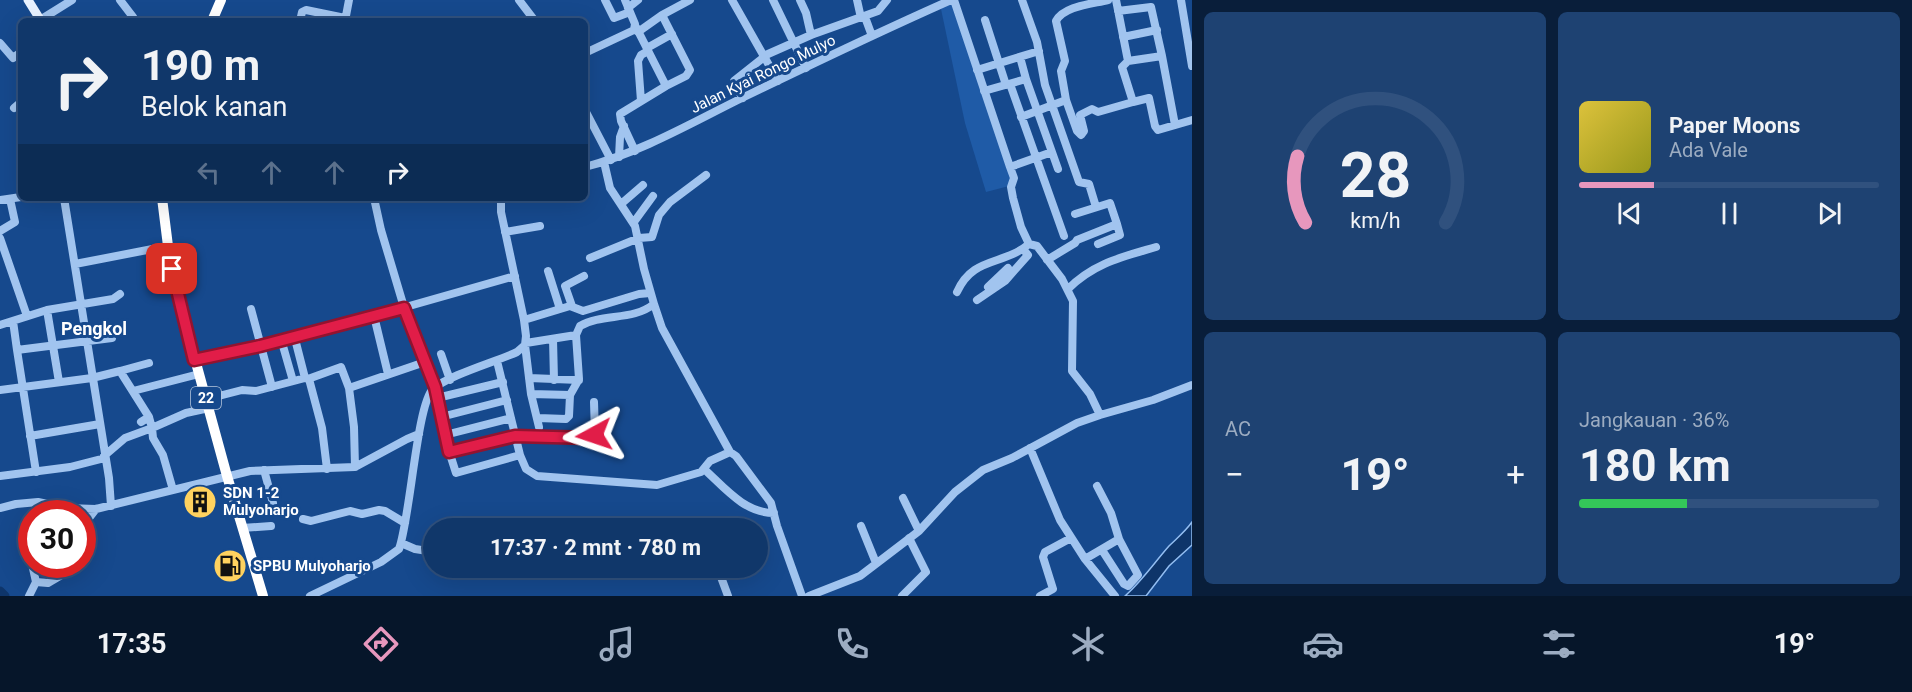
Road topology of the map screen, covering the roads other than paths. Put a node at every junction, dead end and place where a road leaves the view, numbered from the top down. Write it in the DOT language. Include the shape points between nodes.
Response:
graph roads {
  1 [pos="28,0"];
  2 [pos="72,0"];
  3 [pos="120,0"];
  4 [pos="221,0"];
  5 [pos="349,0"];
  6 [pos="519,0"];
  7 [pos="604,0"];
  8 [pos="638,0"];
  9 [pos="690,0"];
  10 [pos="732,0"];
  11 [pos="773,0"];
  12 [pos="800,0"];
  13 [pos="857,0"];
  14 [pos="887,0"];
  15 [pos="952,0"];
  16 [pos="1022,0"];
  17 [pos="1108,0"];
  18 [pos="1116,0"];
  19 [pos="1181,0"];
  20 [pos="628,7"];
  21 [pos="1118,11"];
  22 [pos="662,15"];
  23 [pos="133,17"];
  24 [pos="863,17"];
  25 [pos="39,18"];
  26 [pos="43,18"];
  27 [pos="213,18"];
  28 [pos="301,18"];
  29 [pos="341,18"];
  30 [pos="345,18"];
  31 [pos="533,18"];
  32 [pos="985,20"];
  33 [pos="637,29"];
  34 [pos="1157,30"];
  35 [pos="672,34"];
  36 [pos="811,35"];
  37 [pos="872,36"];
  38 [pos="1123,37"];
  39 [pos="794,41"];
  40 [pos="0,43"];
  41 [pos="647,49"];
  42 [pos="1039,51"];
  43 [pos="588,52"];
  44 [pos="18,54"];
  45 [pos="765,56"];
  46 [pos="1162,56"];
  47 [pos="1020,57"];
  48 [pos="1128,61"];
  49 [pos="999,64"];
  50 [pos="1192,66"];
  51 [pos="806,68"];
  52 [pos="977,70"];
  53 [pos="1026,79"];
  54 [pos="778,81"];
  55 [pos="1008,84"];
  56 [pos="666,86"];
  57 [pos="984,91"];
  58 [pos="743,98"];
  59 [pos="1066,100"];
  60 [pos="641,101"];
  61 [pos="1133,102"];
  62 [pos="18,105"];
  63 [pos="1052,105"];
  64 [pos="14,108"];
  65 [pos="1037,111"];
  66 [pos="588,116"];
  67 [pos="1021,117"];
  68 [pos="1192,120"];
  69 [pos="1175,125"];
  70 [pos="624,126"];
  71 [pos="635,151"];
  72 [pos="1052,152"];
  73 [pos="1036,158"];
  74 [pos="611,160"];
  75 [pos="588,166"];
  76 [pos="1010,167"];
  77 [pos="1058,169"];
  78 [pos="706,175"];
  79 [pos="643,185"];
  80 [pos="653,196"];
  81 [pos="18,198"];
  82 [pos="10,199"];
  83 [pos="0,200"];
  84 [pos="64,201"];
  85 [pos="162,201"];
  86 [pos="375,201"];
  87 [pos="501,201"];
  88 [pos="621,204"];
  89 [pos="1096,207"];
  90 [pos="1076,214"];
  91 [pos="634,222"];
  92 [pos="1117,224"];
  93 [pos="540,226"];
  94 [pos="0,231"];
  95 [pos="506,232"];
  96 [pos="1064,236"];
  97 [pos="639,238"];
  98 [pos="1,243"];
  99 [pos="1098,244"];
  100 [pos="168,246"];
  101 [pos="1026,246"];
  102 [pos="1156,247"];
  103 [pos="590,258"];
  104 [pos="1047,260"];
  105 [pos="75,264"];
  106 [pos="1008,268"];
  107 [pos="548,271"];
  108 [pos="515,276"];
  109 [pos="584,276"];
  110 [pos="988,287"];
  111 [pos="1068,289"];
  112 [pos="650,292"];
  113 [pos="957,292"];
  114 [pos="120,294"];
  115 [pos="977,300"];
  116 [pos="80,303"];
  117 [pos="654,303"];
  118 [pos="572,306"];
  119 [pos="404,308"];
  120 [pos="250,309"];
  121 [pos="560,309"];
  122 [pos="47,310"];
  123 [pos="27,316"];
  124 [pos="374,316"];
  125 [pos="524,320"];
  126 [pos="13,321"];
  127 [pos="0,325"];
  128 [pos="294,335"];
  129 [pos="576,335"];
  130 [pos="111,338"];
  131 [pos="281,339"];
  132 [pos="553,339"];
  133 [pos="87,340"];
  134 [pos="53,344"];
  135 [pos="526,344"];
  136 [pos="260,346"];
  137 [pos="17,350"];
  138 [pos="441,354"];
  139 [pos="194,360"];
  140 [pos="497,361"];
  141 [pos="425,362"];
  142 [pos="148,363"];
  143 [pos="120,371"];
  144 [pos="199,374"];
  145 [pos="388,374"];
  146 [pos="92,378"];
  147 [pos="307,378"];
  148 [pos="529,378"];
  149 [pos="450,380"];
  150 [pos="554,380"];
  151 [pos="579,380"];
  152 [pos="293,381"];
  153 [pos="59,382"];
  154 [pos="503,382"];
  155 [pos="1192,385"];
  156 [pos="22,387"];
  157 [pos="272,387"];
  158 [pos="435,387"];
  159 [pos="349,388"];
  160 [pos="0,390"];
  161 [pos="133,391"];
  162 [pos="531,393"];
  163 [pos="570,395"];
  164 [pos="437,398"];
  165 [pos="507,400"];
  166 [pos="594,402"];
  167 [pos="208,404"];
  168 [pos="1100,415"];
  169 [pos="149,417"];
  170 [pos="441,417"];
  171 [pos="511,418"];
  172 [pos="141,423"];
  173 [pos="100,424"];
  174 [pos="152,428"];
  175 [pos="419,434"];
  176 [pos="445,435"];
  177 [pos="30,436"];
  178 [pos="515,436"];
  179 [pos="1030,448"];
  180 [pos="449,452"];
  181 [pos="730,452"];
  182 [pos="520,455"];
  183 [pos="104,457"];
  184 [pos="355,467"];
  185 [pos="327,469"];
  186 [pos="704,469"];
  187 [pos="264,470"];
  188 [pos="36,472"];
  189 [pos="0,475"];
  190 [pos="227,476"];
  191 [pos="1097,486"];
  192 [pos="173,490"];
  193 [pos="903,498"];
  194 [pos="273,503"];
  195 [pos="18,505"];
  196 [pos="111,506"];
  197 [pos="0,508"];
  198 [pos="96,509"];
  199 [pos="774,513"];
  200 [pos="303,519"];
  201 [pos="405,523"];
  202 [pos="271,526"];
  203 [pos="861,526"];
  204 [pos="242,528"];
  205 [pos="919,531"];
  206 [pos="909,538"];
  207 [pos="1071,538"];
  208 [pos="1119,539"];
  209 [pos="401,543"];
  210 [pos="423,550"];
  211 [pos="1102,550"];
  212 [pos="1085,560"];
  213 [pos="876,563"];
  214 [pos="35,578"];
  215 [pos="56,578"];
  216 [pos="721,578"];
  217 [pos="36,582"];
  218 [pos="29,596"];
  219 [pos="263,596"];
  220 [pos="310,596"];
  221 [pos="728,596"];
  222 [pos="802,596"];
  223 [pos="809,596"];
  224 [pos="902,596"];
  225 [pos="1040,596"];
  226 [pos="1115,596"];
  1 -- 25 [label="main road"];
  2 -- 26 [label="street"];
  3 -- 23 [label="street"];
  4 -- 27 [label="highway"];
  5 -- 30 [label="street"];
  6 -- 31 [label="street"];
  7 -- 20 [label="street" via="612,17"];
  8 -- 20 [label="street"];
  9 -- 22 [label="street"];
  10 -- 45 [label="street"];
  11 -- 39 [label="street"];
  12 -- 36 [label="street"];
  13 -- 24 [label="street"];
  14 -- 24 [label="street" via="878,12"];
  15 -- 37 [label="street, Jalan Kyai Rongo Mulyo"];
  15 -- 52 [label="street"];
  16 -- 42 [label="street"];
  17 -- 59 [label="street" via="1057,18 1065,61 1061,72"];
  18 -- 21 [label="street"];
  19 -- 50 [label="street"];
  20 -- 33 [label="street"];
  21 -- 34 [label="street" via="1151,7"];
  21 -- 38 [label="street"];
  22 -- 33 [label="street"];
  22 -- 35 [label="street"];
  24 -- 36 [label="street"];
  24 -- 37 [label="street"];
  28 -- 29 [label="street" via="306,10"];
  32 -- 49 [label="street"];
  33 -- 41 [label="street"];
  33 -- 43 [label="street"];
  34 -- 38 [label="street"];
  34 -- 46 [label="street"];
  35 -- 41 [label="street"];
  35 -- 56 [label="street" via="690,72"];
  36 -- 39 [label="street"];
  37 -- 51 [label="street, Jalan Kyai Rongo Mulyo"];
  38 -- 48 [label="street"];
  39 -- 45 [label="street"];
  39 -- 51 [label="street"];
  40 -- 44 [label="street" via="13,58"];
  41 -- 56 [label="street"];
  41 -- 60 [label="street" via="638,61"];
  42 -- 47 [label="street"];
  42 -- 63 [label="street"];
  45 -- 54 [label="street"];
  45 -- 58 [label="street" via="734,81"];
  46 -- 48 [label="street"];
  46 -- 69 [label="street"];
  47 -- 49 [label="street"];
  47 -- 53 [label="street"];
  48 -- 61 [label="street" via="1122,68"];
  49 -- 52 [label="street"];
  49 -- 55 [label="street"];
  51 -- 54 [label="street, Jalan Kyai Rongo Mulyo"];
  52 -- 57 [label="street"];
  53 -- 55 [label="street"];
  53 -- 65 [label="street"];
  54 -- 58 [label="street, Jalan Kyai Rongo Mulyo"];
  55 -- 57 [label="street"];
  55 -- 67 [label="street"];
  56 -- 60 [label="street"];
  57 -- 76 [label="street"];
  58 -- 71 [label="street, Jalan Kyai Rongo Mulyo"];
  59 -- 61 [label="street" via="1081,135 1081,113"];
  59 -- 63 [label="street"];
  60 -- 70 [label="street" via="620,114"];
  61 -- 69 [label="street" via="1149,98 1158,130"];
  62 -- 64 [label="street"];
  63 -- 65 [label="street"];
  63 -- 89 [label="street" via="1077,180 1089,184"];
  65 -- 67 [label="street"];
  65 -- 72 [label="street"];
  66 -- 74 [label="street"];
  67 -- 73 [label="street"];
  68 -- 69 [label="street"];
  70 -- 71 [label="street"];
  70 -- 74 [label="street"];
  71 -- 74 [label="street, Jalan Kyai Rongo Mulyo"];
  72 -- 73 [label="street"];
  72 -- 77 [label="street"];
  73 -- 76 [label="street"];
  73 -- 96 [label="street"];
  74 -- 75 [label="street, Jalan Kyai Rongo Mulyo"];
  74 -- 88 [label="street" via="606,180"];
  76 -- 101 [label="street" via="1013,198"];
  78 -- 97 [label="street" via="662,211 652,237"];
  79 -- 88 [label="street"];
  80 -- 91 [label="street"];
  81 -- 82 [label="street"];
  82 -- 83 [label="street"];
  82 -- 94 [label="street" via="15,222"];
  84 -- 105 [label="street"];
  85 -- 100 [label="highway, 22"];
  86 -- 119 [label="street"];
  87 -- 95 [label="street"];
  88 -- 91 [label="street"];
  89 -- 90 [label="street"];
  89 -- 92 [label="street" via="1110,203"];
  91 -- 97 [label="street"];
  92 -- 99 [label="street" via="1120,235"];
  92 -- 104 [label="street" via="1077,240"];
  93 -- 95 [label="street"];
  95 -- 108 [label="street"];
  97 -- 103 [label="street"];
  97 -- 112 [label="street"];
  98 -- 123 [label="street"];
  100 -- 105 [label="street"];
  100 -- 139 [label="highway, 22"];
  101 -- 104 [label="street" via="1037,246"];
  101 -- 113 [label="street" via="1006,258 984,263 964,278"];
  101 -- 115 [label="street" via="1028,255 1014,274"];
  102 -- 111 [label="street" via="1098,266"];
  104 -- 111 [label="street"];
  105 -- 116 [label="street"];
  106 -- 110 [label="street"];
  107 -- 121 [label="street"];
  108 -- 119 [label="street"];
  108 -- 125 [label="street"];
  109 -- 118 [label="street" via="566,285"];
  111 -- 168 [label="street" via="1074,306 1072,371"];
  112 -- 117 [label="street"];
  112 -- 118 [label="street" via="583,312"];
  114 -- 116 [label="street" via="113,299"];
  116 -- 122 [label="street"];
  116 -- 133 [label="street"];
  117 -- 129 [label="street" via="639,312 583,324"];
  117 -- 181 [label="street" via="662,328"];
  118 -- 121 [label="street"];
  119 -- 124 [label="street"];
  119 -- 141 [label="street"];
  120 -- 136 [label="street"];
  121 -- 125 [label="street"];
  122 -- 123 [label="street"];
  122 -- 134 [label="street"];
  123 -- 126 [label="street"];
  124 -- 128 [label="street"];
  124 -- 145 [label="street"];
  125 -- 135 [label="street"];
  126 -- 127 [label="street"];
  126 -- 137 [label="street"];
  128 -- 131 [label="street"];
  128 -- 147 [label="street"];
  129 -- 132 [label="street"];
  129 -- 151 [label="street"];
  130 -- 133 [label="street"];
  131 -- 136 [label="street"];
  131 -- 152 [label="street"];
  132 -- 135 [label="street"];
  132 -- 150 [label="street"];
  133 -- 134 [label="street"];
  133 -- 146 [label="street"];
  134 -- 137 [label="street"];
  134 -- 153 [label="street"];
  135 -- 140 [label="street"];
  135 -- 148 [label="street"];
  136 -- 139 [label="street"];
  136 -- 157 [label="street"];
  137 -- 156 [label="street"];
  138 -- 149 [label="street"];
  139 -- 144 [label="highway, 22"];
  140 -- 149 [label="street"];
  140 -- 154 [label="street"];
  141 -- 145 [label="street"];
  141 -- 158 [label="street"];
  142 -- 143 [label="street"];
  143 -- 146 [label="street"];
  143 -- 161 [label="street"];
  144 -- 161 [label="street"];
  144 -- 167 [label="highway, 22"];
  145 -- 159 [label="street"];
  146 -- 153 [label="street"];
  146 -- 173 [label="street"];
  147 -- 152 [label="street"];
  147 -- 159 [label="street" via="341,367"];
  147 -- 185 [label="street" via="312,383 322,428"];
  148 -- 150 [label="street"];
  148 -- 162 [label="street"];
  149 -- 158 [label="street"];
  150 -- 151 [label="street"];
  151 -- 163 [label="street"];
  152 -- 157 [label="street"];
  153 -- 156 [label="street"];
  154 -- 164 [label="street"];
  154 -- 165 [label="street"];
  155 -- 168 [label="street"];
  156 -- 160 [label="street"];
  156 -- 177 [label="street"];
  157 -- 167 [label="street" via="242,390"];
  158 -- 164 [label="street"];
  158 -- 175 [label="street" via="425,401"];
  159 -- 184 [label="street"];
  161 -- 169 [label="street"];
  162 -- 163 [label="street"];
  162 -- 163 [label="street" via="539,423 567,419"];
  164 -- 170 [label="street"];
  165 -- 170 [label="street"];
  165 -- 171 [label="street"];
  166 -- 178 [label="street" via="592,437"];
  167 -- 174 [label="street"];
  167 -- 190 [label="highway, 22"];
  168 -- 179 [label="street"];
  169 -- 172 [label="street"];
  169 -- 174 [label="street"];
  170 -- 176 [label="street"];
  171 -- 176 [label="street"];
  171 -- 178 [label="street"];
  173 -- 177 [label="street"];
  173 -- 183 [label="street"];
  174 -- 183 [label="street" via="125,438"];
  174 -- 192 [label="street"];
  175 -- 184 [label="street"];
  175 -- 201 [label="street"];
  176 -- 180 [label="street"];
  177 -- 188 [label="street"];
  178 -- 180 [label="street"];
  178 -- 182 [label="street"];
  179 -- 205 [label="street" via="973,476"];
  179 -- 207 [label="street"];
  180 -- 182 [label="street" via="458,473"];
  181 -- 186 [label="street" via="710,461"];
  181 -- 199 [label="street" via="771,503"];
  182 -- 186 [label="street" via="526,469 537,476 648,486 680,480"];
  183 -- 188 [label="street"];
  183 -- 196 [label="street"];
  184 -- 185 [label="street"];
  185 -- 187 [label="street"];
  186 -- 199 [label="street" via="746,506"];
  187 -- 190 [label="street"];
  187 -- 194 [label="street"];
  188 -- 189 [label="street"];
  190 -- 192 [label="street"];
  190 -- 204 [label="highway, 22"];
  191 -- 208 [label="street"];
  192 -- 196 [label="street"];
  193 -- 205 [label="street"];
  195 -- 197 [label="street"];
  196 -- 198 [label="street"];
  199 -- 222 [label="street"];
  200 -- 201 [label="street" via="311,522 350,511 362,514 379,510"];
  201 -- 209 [label="street"];
  202 -- 204 [label="street"];
  203 -- 213 [label="street"];
  204 -- 219 [label="highway, 22"];
  205 -- 206 [label="street"];
  206 -- 213 [label="street"];
  206 -- 224 [label="street" via="926,572"];
  207 -- 212 [label="street"];
  207 -- 225 [label="street" via="1045,552 1043,557 1053,589"];
  208 -- 211 [label="street"];
  208 -- 211 [label="street" via="1138,575 1128,586"];
  209 -- 210 [label="street"];
  209 -- 220 [label="street" via="393,556"];
  211 -- 212 [label="street"];
  212 -- 226 [label="street"];
  213 -- 223 [label="street" via="852,580"];
  214 -- 217 [label="street"];
  215 -- 217 [label="street" via="48,583"];
  216 -- 221 [label="street"];
  217 -- 218 [label="street"];
}
